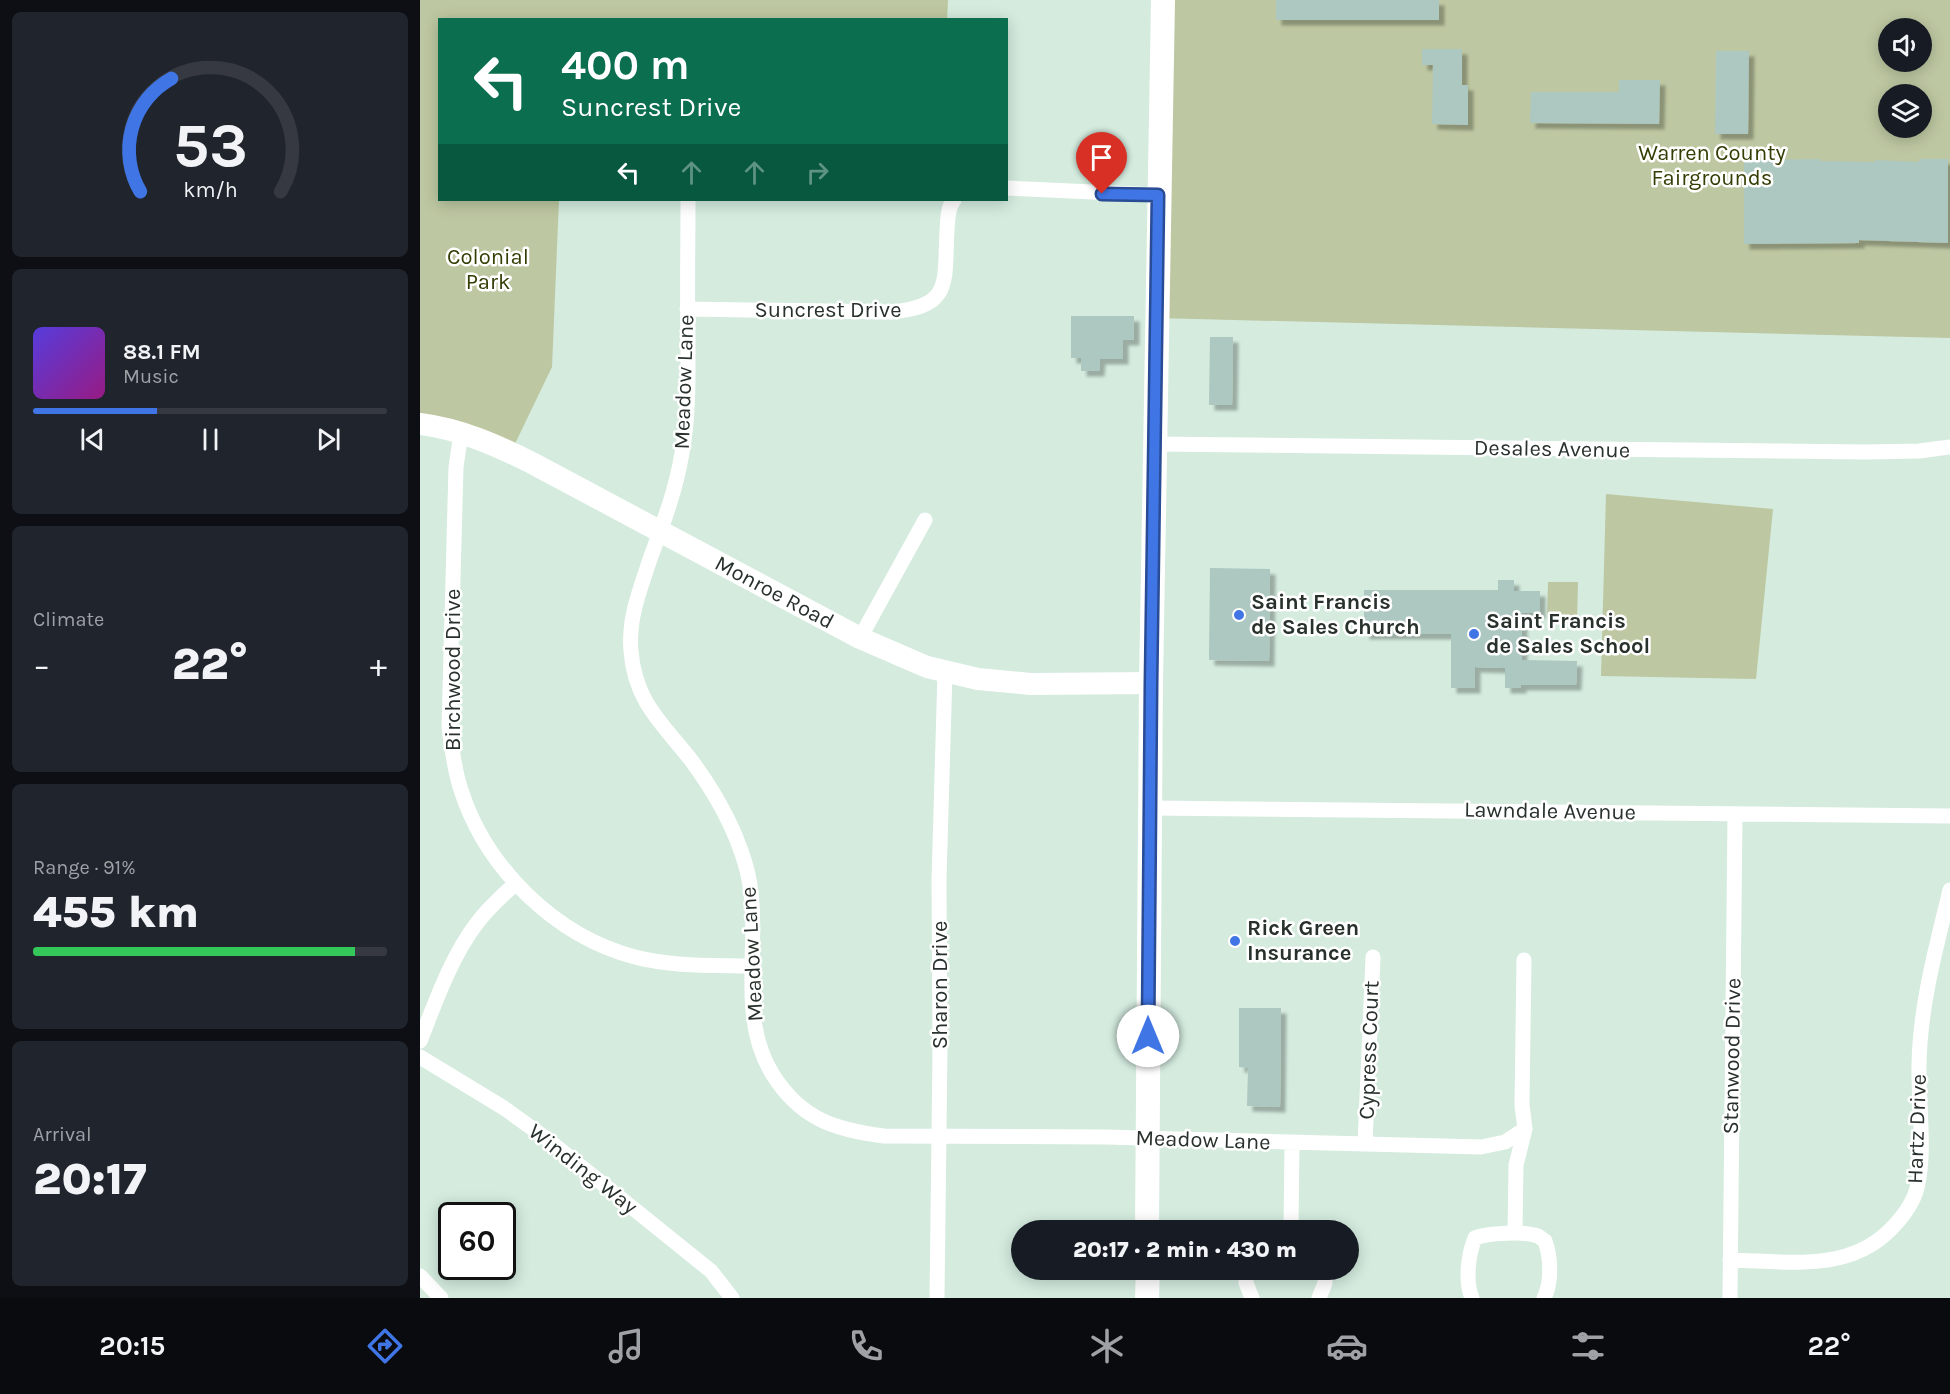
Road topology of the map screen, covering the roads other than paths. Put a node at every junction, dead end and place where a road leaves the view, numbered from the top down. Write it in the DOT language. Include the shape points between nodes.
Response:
graph roads {
  1 [pos="1162,0"];
  2 [pos="1008,188"];
  3 [pos="1158,195"];
  4 [pos="688,201"];
  5 [pos="954,201"];
  6 [pos="687,309"];
  7 [pos="420,424"];
  8 [pos="461,433"];
  9 [pos="1155,444"];
  10 [pos="1950,447"];
  11 [pos="925,520"];
  12 [pos="660,531"];
  13 [pos="860,638"];
  14 [pos="945,672"];
  15 [pos="1151,684"];
  16 [pos="1150,808"];
  17 [pos="1735,814"];
  18 [pos="1950,816"];
  19 [pos="516,883"];
  20 [pos="1950,890"];
  21 [pos="1373,957"];
  22 [pos="1524,960"];
  23 [pos="753,966"];
  24 [pos="420,1041"];
  25 [pos="420,1057"];
  26 [pos="1526,1129"];
  27 [pos="939,1137"];
  28 [pos="1148,1139"];
  29 [pos="1292,1143"];
  30 [pos="1365,1143"];
  31 [pos="1148,1220"];
  32 [pos="1294,1220"];
  33 [pos="1515,1233"];
  34 [pos="1730,1260"];
  35 [pos="420,1276"];
  36 [pos="1148,1280"];
  37 [pos="1246,1280"];
  38 [pos="1325,1280"];
  39 [pos="441,1298"];
  40 [pos="732,1298"];
  41 [pos="937,1298"];
  42 [pos="1147,1298"];
  43 [pos="1252,1298"];
  44 [pos="1319,1298"];
  45 [pos="1472,1298"];
  46 [pos="1544,1298"];
  47 [pos="1730,1298"];
  1 -- 3 [label="main road"];
  2 -- 3 [label="street"];
  3 -- 9 [label="main road"];
  4 -- 6 [label="street, Meadow Lane"];
  5 -- 6 [label="street, Suncrest Drive" via="948,214 942,286 931,302 921,308 891,312"];
  6 -- 12 [label="street, Meadow Lane" via="686,430 672,498"];
  7 -- 8 [label="street, Monroe Road"];
  8 -- 12 [label="street, Monroe Road" via="494,444"];
  8 -- 19 [label="street, Birchwood Drive" via="456,467 449,727 453,759 472,819"];
  9 -- 10 [label="street, Desales Avenue" via="1866,452"];
  9 -- 15 [label="main road"];
  11 -- 13 [label="street"];
  12 -- 13 [label="street, Monroe Road"];
  12 -- 23 [label="street, Meadow Lane" via="631,622 635,674 651,712 716,796 745,862 752,897"];
  13 -- 14 [label="street, Monroe Road"];
  14 -- 15 [label="street, Monroe Road" via="1031,684"];
  14 -- 27 [label="street, Sharon Drive" via="939,880"];
  15 -- 16 [label="main road"];
  16 -- 17 [label="street, Lawndale Avenue"];
  16 -- 28 [label="main road"];
  17 -- 18 [label="street, Lawndale Avenue"];
  17 -- 34 [label="street, Stanwood Drive"];
  19 -- 23 [label="street, Birchwood Drive" via="578,934 616,951 667,963"];
  19 -- 24 [label="street" via="469,934"];
  20 -- 34 [label="street, Hartz Drive" via="1922,1023 1919,1168 1909,1207 1882,1238 1845,1258"];
  21 -- 30 [label="street, Cypress Court"];
  22 -- 26 [label="street" via="1522,1105"];
  23 -- 27 [label="street, Meadow Lane" via="754,1024 762,1054 784,1090 798,1104 834,1126 853,1132"];
  25 -- 40 [label="street, Winding Way" via="547,1139 711,1271"];
  26 -- 30 [label="street, Meadow Lane" via="1505,1142 1480,1147"];
  26 -- 33 [label="street" via="1516,1165"];
  27 -- 28 [label="street, Meadow Lane"];
  27 -- 41 [label="street, Sharon Drive"];
  28 -- 29 [label="street, Meadow Lane"];
  28 -- 31 [label="main road"];
  29 -- 30 [label="street, Meadow Lane"];
  29 -- 32 [label="street"];
  33 -- 45 [label="street" via="1475,1238 1468,1280"];
  33 -- 46 [label="street" via="1538,1236 1545,1241 1549,1262"];
  34 -- 47 [label="street, Stanwood Drive"];
  35 -- 39 [label="street"];
  36 -- 42 [label="main road"];
  37 -- 43 [label="street"];
  38 -- 44 [label="street"];
}
